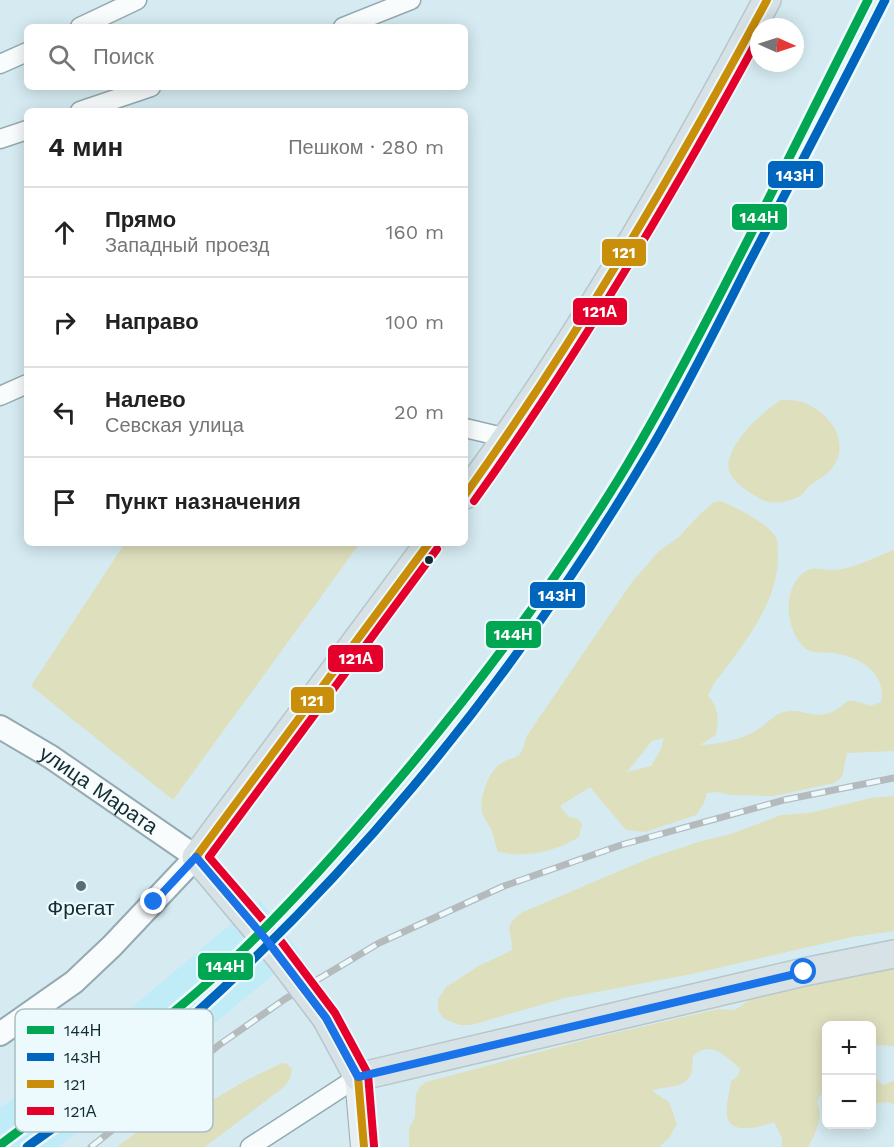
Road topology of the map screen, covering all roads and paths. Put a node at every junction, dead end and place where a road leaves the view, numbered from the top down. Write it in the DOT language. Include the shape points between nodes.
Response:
graph roads {
  1 [pos="137,0"];
  2 [pos="411,0"];
  3 [pos="767,0"];
  4 [pos="114,5"];
  5 [pos="85,24"];
  6 [pos="350,24"];
  7 [pos="24,53"];
  8 [pos="0,64"];
  9 [pos="142,90"];
  10 [pos="89,108"];
  11 [pos="24,131"];
  12 [pos="0,139"];
  13 [pos="24,385"];
  14 [pos="0,396"];
  15 [pos="468,429"];
  16 [pos="507,438"];
  17 [pos="468,491"];
  18 [pos="427,546"];
  19 [pos="0,727"];
  20 [pos="196,857"];
  21 [pos="894,954"];
  22 [pos="36,1009"];
  23 [pos="15,1023"];
  24 [pos="0,1034"];
  25 [pos="358,1077"];
  26 [pos="250,1147"];
  27 [pos="364,1147"];
  1 -- 4 [label="street"];
  2 -- 6 [label="street"];
  3 -- 16 [label="main road" via="607,282"];
  4 -- 5 [label="street"];
  7 -- 8 [label="street"];
  9 -- 10 [label="street"];
  11 -- 12 [label="street"];
  13 -- 14 [label="street"];
  15 -- 16 [label="street"];
  16 -- 17 [label="main road"];
  18 -- 20 [label="main road"];
  19 -- 20 [label="street, улица Марата" via="51,757"];
  20 -- 22 [label="street" via="112,946 74,982"];
  20 -- 25 [label="main road, bridge" via="326,1018"];
  21 -- 25 [label="main road"];
  23 -- 24 [label="street"];
  25 -- 26 [label="street"];
  25 -- 27 [label="main road"];
}
